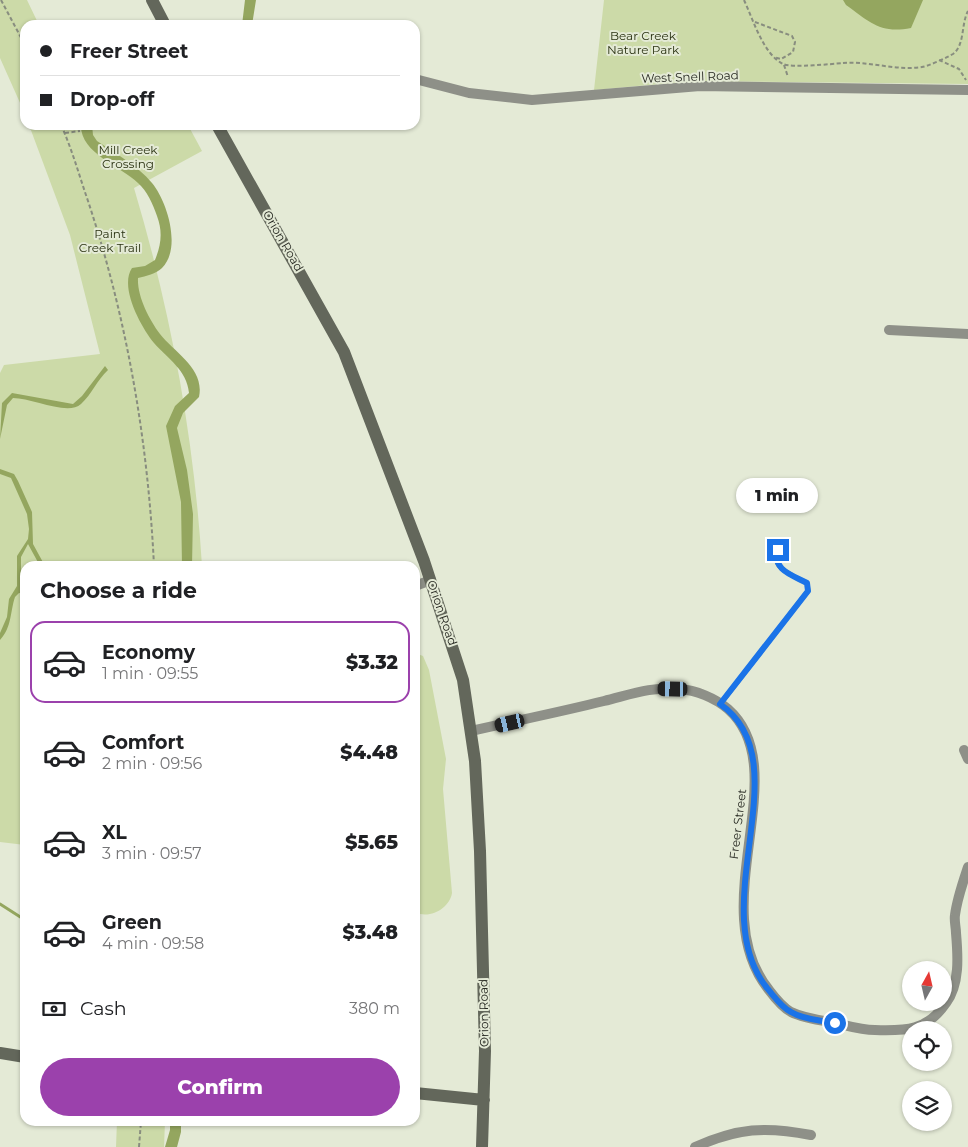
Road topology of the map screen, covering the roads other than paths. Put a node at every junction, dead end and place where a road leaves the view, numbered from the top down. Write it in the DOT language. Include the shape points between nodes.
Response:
graph roads {
  1 [pos="152,0"];
  2 [pos="162,20"];
  3 [pos="420,80"];
  4 [pos="967,86"];
  5 [pos="220,130"];
  6 [pos="889,330"];
  7 [pos="968,334"];
  8 [pos="783,544"];
  9 [pos="431,580"];
  10 [pos="420,584"];
  11 [pos="720,704"];
  12 [pos="471,731"];
  13 [pos="968,867"];
  14 [pos="0,1053"];
  15 [pos="20,1056"];
  16 [pos="420,1094"];
  17 [pos="484,1100"];
  18 [pos="811,1135"];
  19 [pos="482,1147"];
  20 [pos="695,1147"];
  1 -- 2 [label="street"];
  3 -- 4 [label="street, West Snell Road" via="469,93 532,100 700,86"];
  5 -- 9 [label="street, Orion Road" via="344,352"];
  6 -- 7 [label="street"];
  8 -- 11 [label="lane" via="776,557 777,564 807,583 808,591"];
  9 -- 10 [label="street"];
  9 -- 12 [label="street, Orion Road" via="463,680"];
  11 -- 12 [label="street, Freer Street" via="711,698 679,689 641,690"];
  11 -- 13 [label="street, Freer Street" via="743,728 756,777 744,880 746,939 763,983 791,1012 857,1030 911,1030 935,1016 947,1003 954,988 957,965 955,916"];
  12 -- 17 [label="street, Orion Road" via="480,851"];
  14 -- 15 [label="street"];
  16 -- 17 [label="street"];
  17 -- 19 [label="street, Orion Road"];
  18 -- 20 [label="street" via="781,1129 745,1130"];
}
